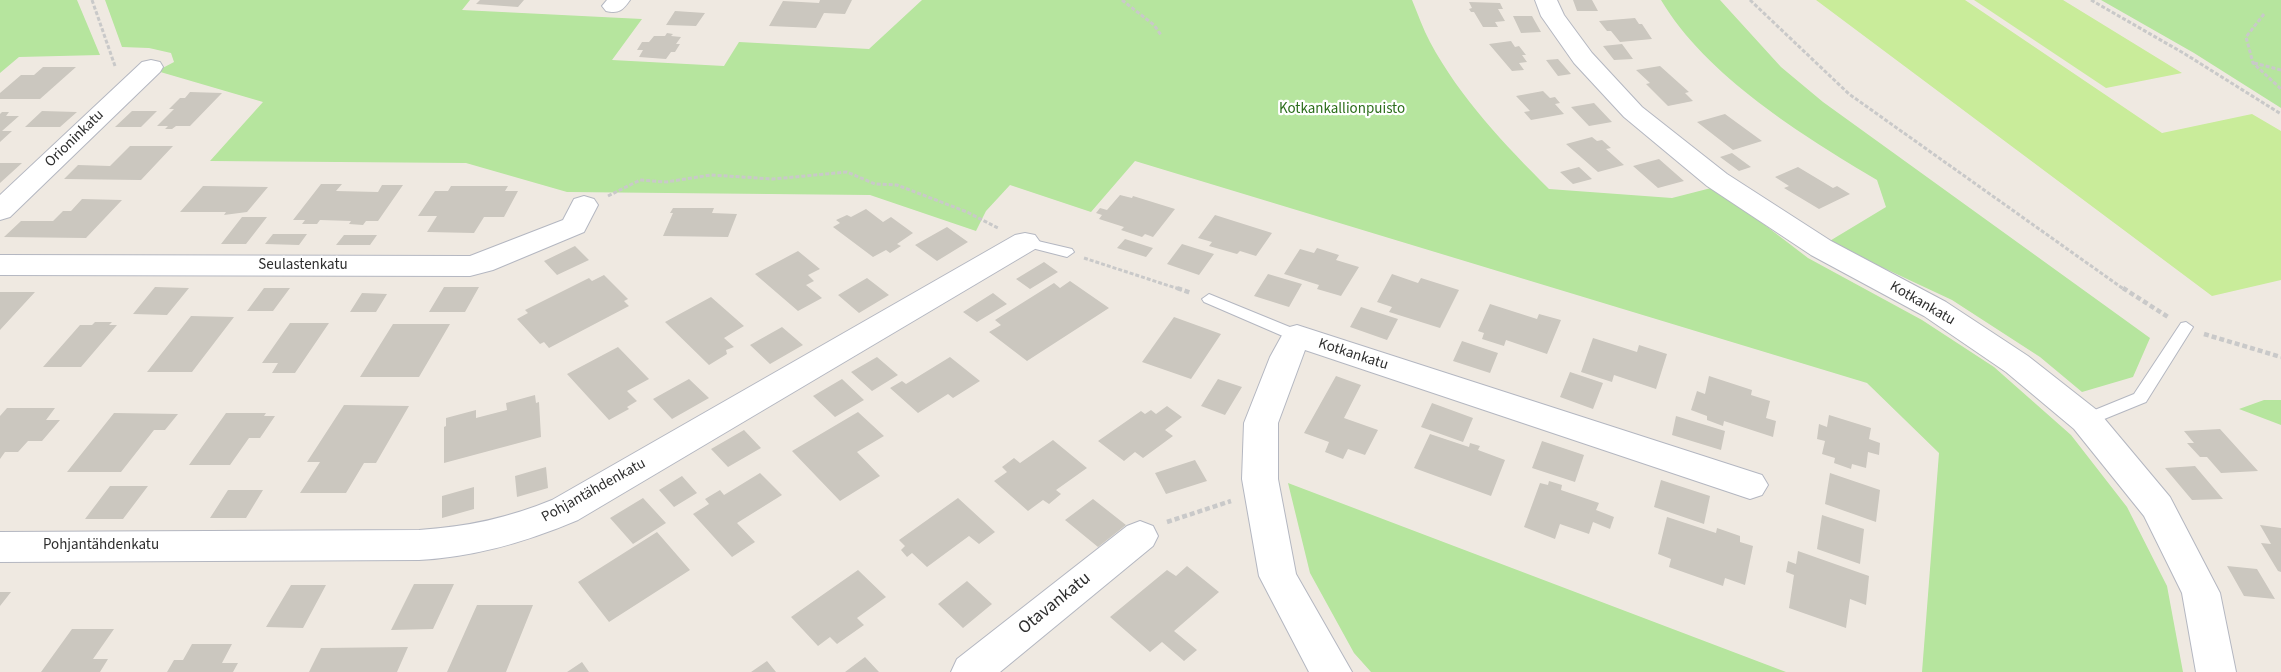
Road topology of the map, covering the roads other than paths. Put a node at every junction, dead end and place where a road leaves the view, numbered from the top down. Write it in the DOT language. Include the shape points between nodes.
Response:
graph roads {
  1 [pos="1546,0"];
  2 [pos="151,67"];
  3 [pos="584,205"];
  4 [pos="0,211"];
  5 [pos="1025,242"];
  6 [pos="1067,252"];
  7 [pos="0,265"];
  8 [pos="1209,299"];
  9 [pos="2186,327"];
  10 [pos="1297,336"];
  11 [pos="2086,420"];
  12 [pos="1750,485"];
  13 [pos="1140,536"];
  14 [pos="0,547"];
  15 [pos="971,672"];
  16 [pos="1332,672"];
  17 [pos="2216,672"];
  1 -- 11 [label="street, Kotkankatu" via="1583,58 1634,112 1717,180 1821,248 1935,309 2017,364"];
  2 -- 4 [label="street, Orioninkatu"];
  3 -- 7 [label="street, Seulastenkatu" via="574,226 471,266"];
  5 -- 6 [label="lane"];
  5 -- 14 [label="street, Pohjantähdenkatu" via="565,510 498,536 456,544 419,545"];
  8 -- 10 [label="lane"];
  9 -- 11 [label="lane" via="2140,398"];
  10 -- 12 [label="street, Kotkankatu"];
  10 -- 16 [label="street" via="1262,423 1260,479 1278,576"];
  11 -- 17 [label="street, Kotkankatu" via="2157,507 2201,593"];
  13 -- 15 [label="street, Otavankatu"];
}
